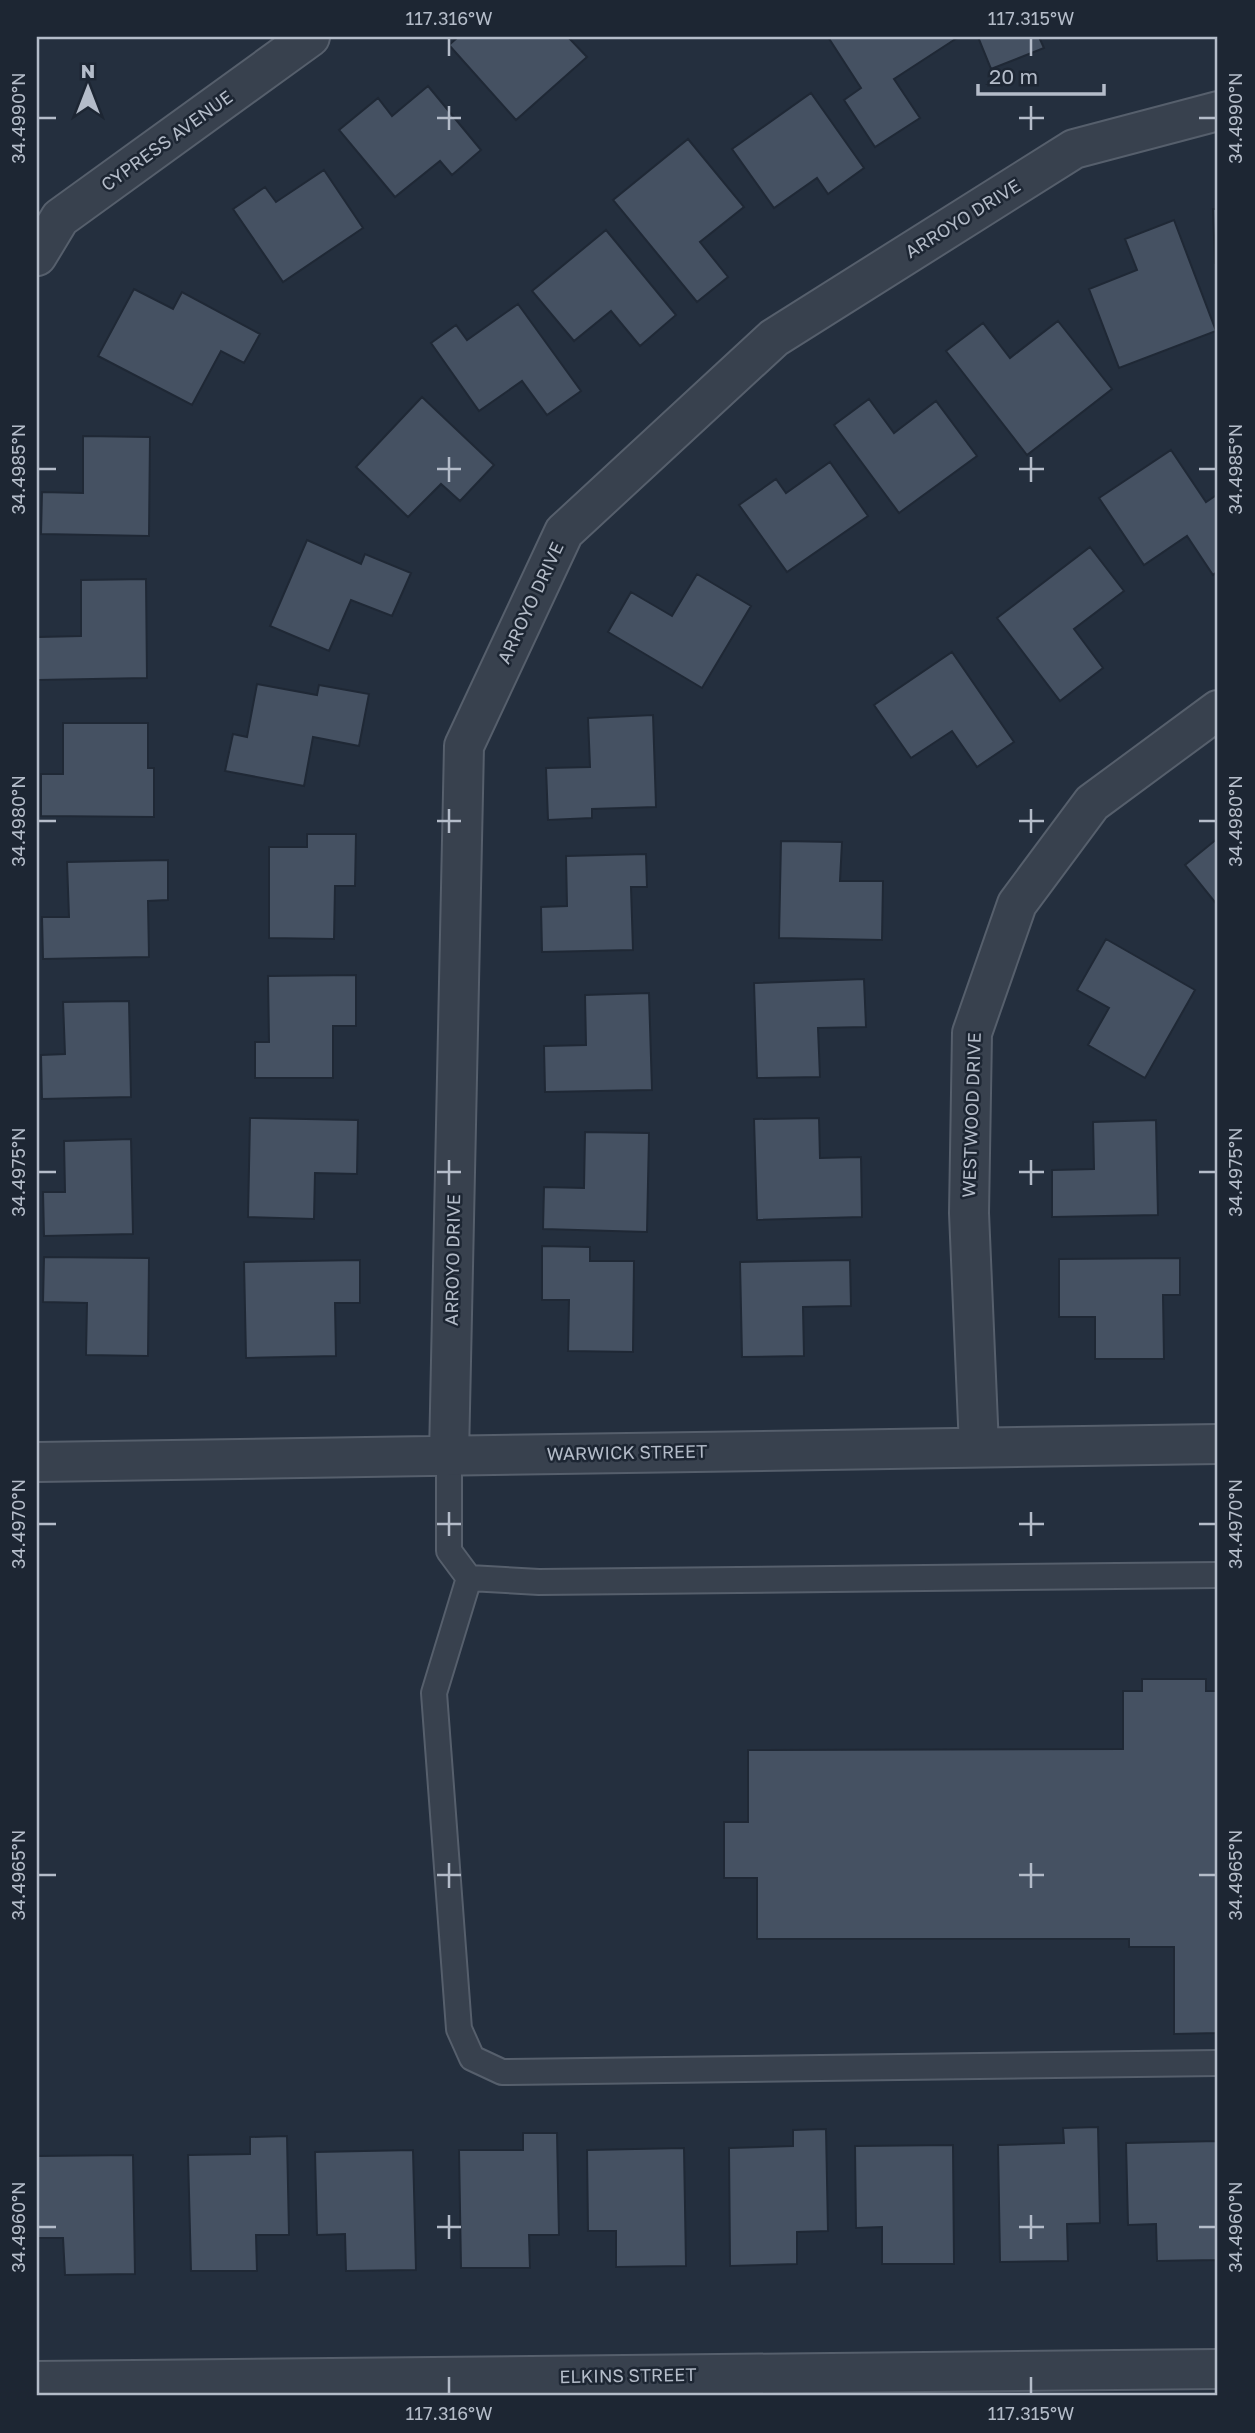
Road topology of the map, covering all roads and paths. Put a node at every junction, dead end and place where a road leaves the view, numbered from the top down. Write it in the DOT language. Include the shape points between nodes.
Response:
graph roads {
  1 [pos="310,37"];
  2 [pos="1218,111"];
  3 [pos="37,257"];
  4 [pos="1218,710"];
  5 [pos="1218,1444"];
  6 [pos="979,1447"];
  7 [pos="449,1456"];
  8 [pos="37,1462"];
  9 [pos="1218,1575"];
  10 [pos="469,1578"];
  11 [pos="1218,2063"];
  12 [pos="1218,2369"];
  13 [pos="37,2382"];
  14 [pos="1045,2384"];
  15 [pos="505,2387"];
  1 -- 3 [label="street, CYPRESS AVENUE" via="60,218"];
  2 -- 7 [label="street, ARROYO DRIVE" via="1074,149 774,338 564,532 464,746"];
  4 -- 6 [label="street, WESTWOOD DRIVE" via="1092,803 1017,904 972,1032 969,1213"];
  5 -- 6 [label="street, WARWICK STREET"];
  6 -- 7 [label="street, WARWICK STREET"];
  7 -- 8 [label="street, WARWICK STREET"];
  7 -- 10 [label="lane" via="449,1551"];
  9 -- 10 [label="lane" via="539,1582"];
  10 -- 11 [label="lane" via="433,1693 458,2029 472,2058 502,2072"];
  12 -- 14 [label="street, ELKINS STREET"];
  13 -- 15 [label="street, ELKINS STREET"];
  14 -- 15 [label="street, ELKINS STREET"];
}
